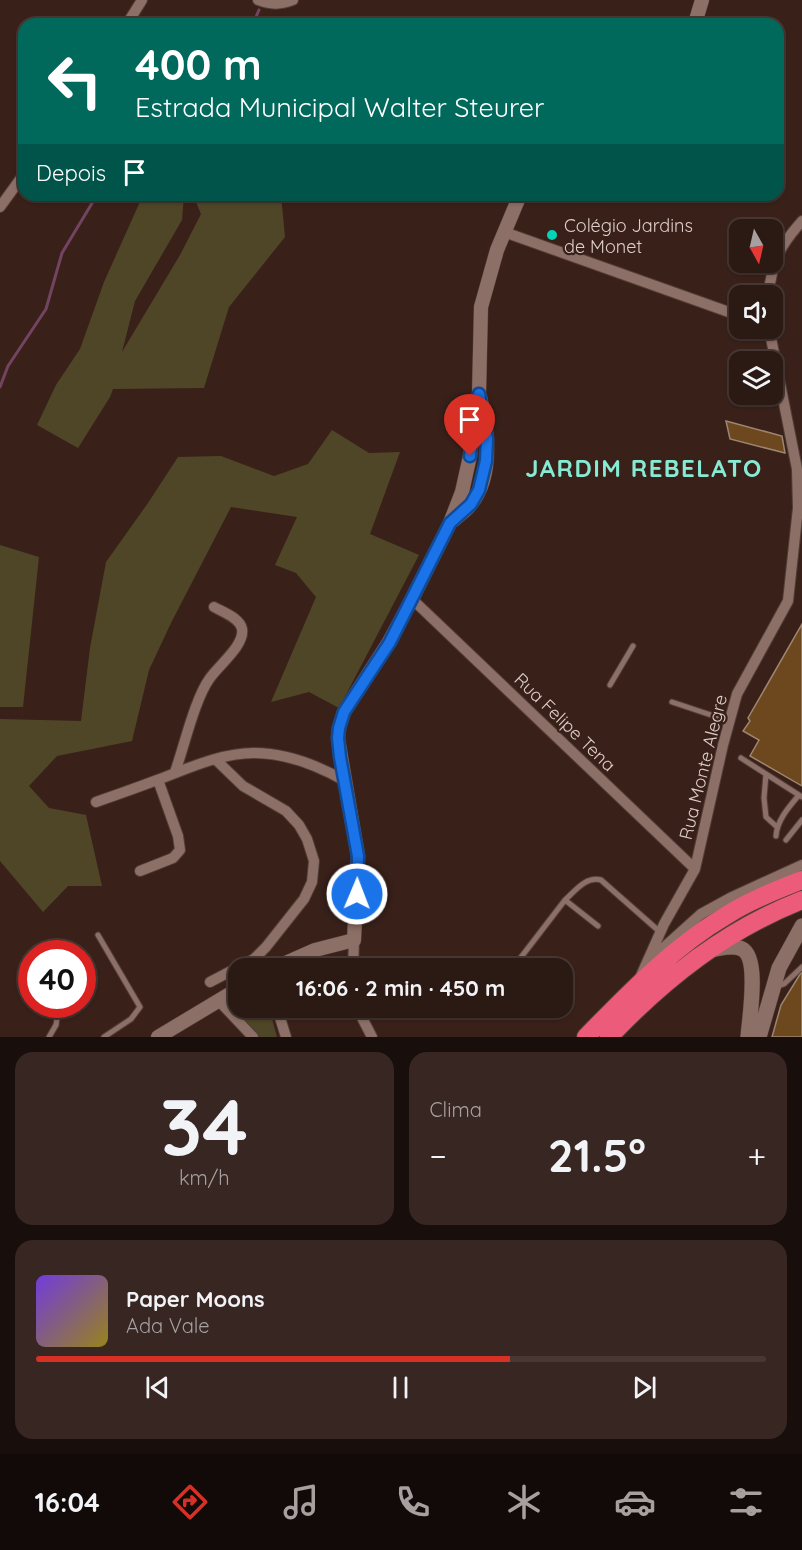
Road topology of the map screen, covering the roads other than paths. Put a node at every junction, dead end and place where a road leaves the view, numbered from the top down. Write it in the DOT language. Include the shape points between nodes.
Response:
graph roads {
  1 [pos="142,0"];
  2 [pos="258,0"];
  3 [pos="293,0"];
  4 [pos="702,0"];
  5 [pos="131,18"];
  6 [pos="697,18"];
  7 [pos="18,182"];
  8 [pos="517,201"];
  9 [pos="0,207"];
  10 [pos="802,221"];
  11 [pos="504,232"];
  12 [pos="770,285"];
  13 [pos="729,312"];
  14 [pos="770,339"];
  15 [pos="412,599"];
  16 [pos="214,607"];
  17 [pos="633,646"];
  18 [pos="610,685"];
  19 [pos="672,702"];
  20 [pos="729,721"];
  21 [pos="215,759"];
  22 [pos="741,759"];
  23 [pos="175,772"];
  24 [pos="766,774"];
  25 [pos="158,780"];
  26 [pos="345,781"];
  27 [pos="800,796"];
  28 [pos="96,802"];
  29 [pos="802,820"];
  30 [pos="777,827"];
  31 [pos="776,836"];
  32 [pos="786,840"];
  33 [pos="802,865"];
  34 [pos="694,869"];
  35 [pos="140,871"];
  36 [pos="802,880"];
  37 [pos="565,900"];
  38 [pos="802,900"];
  39 [pos="598,926"];
  40 [pos="802,926"];
  41 [pos="662,928"];
  42 [pos="684,928"];
  43 [pos="98,935"];
  44 [pos="354,940"];
  45 [pos="706,950"];
  46 [pos="297,958"];
  47 [pos="353,958"];
  48 [pos="520,958"];
  49 [pos="645,964"];
  50 [pos="802,967"];
  51 [pos="210,982"];
  52 [pos="637,984"];
  53 [pos="772,987"];
  54 [pos="752,988"];
  55 [pos="228,995"];
  56 [pos="219,1001"];
  57 [pos="767,1005"];
  58 [pos="57,1018"];
  59 [pos="279,1018"];
  60 [pos="360,1018"];
  61 [pos="611,1035"];
  62 [pos="49,1037"];
  63 [pos="104,1037"];
  64 [pos="158,1037"];
  65 [pos="253,1037"];
  66 [pos="286,1037"];
  67 [pos="372,1037"];
  68 [pos="586,1037"];
  69 [pos="748,1037"];
  70 [pos="759,1037"];
  1 -- 5 [label="street"];
  2 -- 3 [label="street" via="267,4"];
  4 -- 6 [label="street"];
  7 -- 9 [label="street"];
  8 -- 11 [label="street"];
  10 -- 12 [label="street" via="787,237 773,264"];
  11 -- 13 [label="street"];
  11 -- 15 [label="street" via="481,307 479,394 487,439 484,474 471,504 450,523"];
  14 -- 20 [label="street, Rua Monte Alegre" via="797,469 798,508 788,601 737,694"];
  15 -- 26 [label="street" via="390,642 344,712 338,738"];
  15 -- 34 [label="street, Rua Felipe Tena"];
  16 -- 23 [label="street" via="238,621 242,639 203,690"];
  17 -- 18 [label="lane"];
  19 -- 20 [label="lane"];
  20 -- 34 [label="street, Rua Monte Alegre"];
  21 -- 23 [label="street"];
  21 -- 26 [label="street" via="274,754 329,771"];
  21 -- 51 [label="street" via="243,786 286,811 307,839 314,861 312,882 304,899 266,947 254,959"];
  22 -- 24 [label="lane"];
  23 -- 25 [label="street"];
  24 -- 27 [label="lane"];
  24 -- 30 [label="lane" via="766,817"];
  25 -- 28 [label="street"];
  25 -- 35 [label="street" via="180,850 173,858"];
  26 -- 44 [label="street" via="358,856"];
  27 -- 30 [label="lane"];
  29 -- 32 [label="lane"];
  30 -- 31 [label="lane"];
  33 -- 42 [label="street" via="732,897"];
  34 -- 41 [label="street, Rua Monte Alegre"];
  36 -- 52 [label="highway" via="728,914 665,958"];
  37 -- 39 [label="lane"];
  37 -- 41 [label="lane" via="587,881 600,880"];
  37 -- 48 [label="lane"];
  38 -- 45 [label="highway"];
  40 -- 53 [label="main road"];
  41 -- 42 [label="street"];
  41 -- 49 [label="street, Rua Monte Alegre"];
  42 -- 49 [label="street"];
  43 -- 63 [label="lane" via="140,1007 131,1019"];
  44 -- 46 [label="street"];
  44 -- 47 [label="street"];
  45 -- 54 [label="main road" via="743,950 750,963"];
  45 -- 61 [label="highway" via="667,980"];
  49 -- 52 [label="street, Rua Monte Alegre"];
  50 -- 53 [label="lane" via="784,984"];
  52 -- 68 [label="highway"];
  53 -- 57 [label="main road"];
  54 -- 57 [label="main road"];
  54 -- 69 [label="main road"];
  55 -- 56 [label="street"];
  56 -- 64 [label="street"];
  56 -- 65 [label="street"];
  57 -- 70 [label="main road"];
  58 -- 62 [label="lane"];
  59 -- 66 [label="street"];
  60 -- 67 [label="street"];
}
